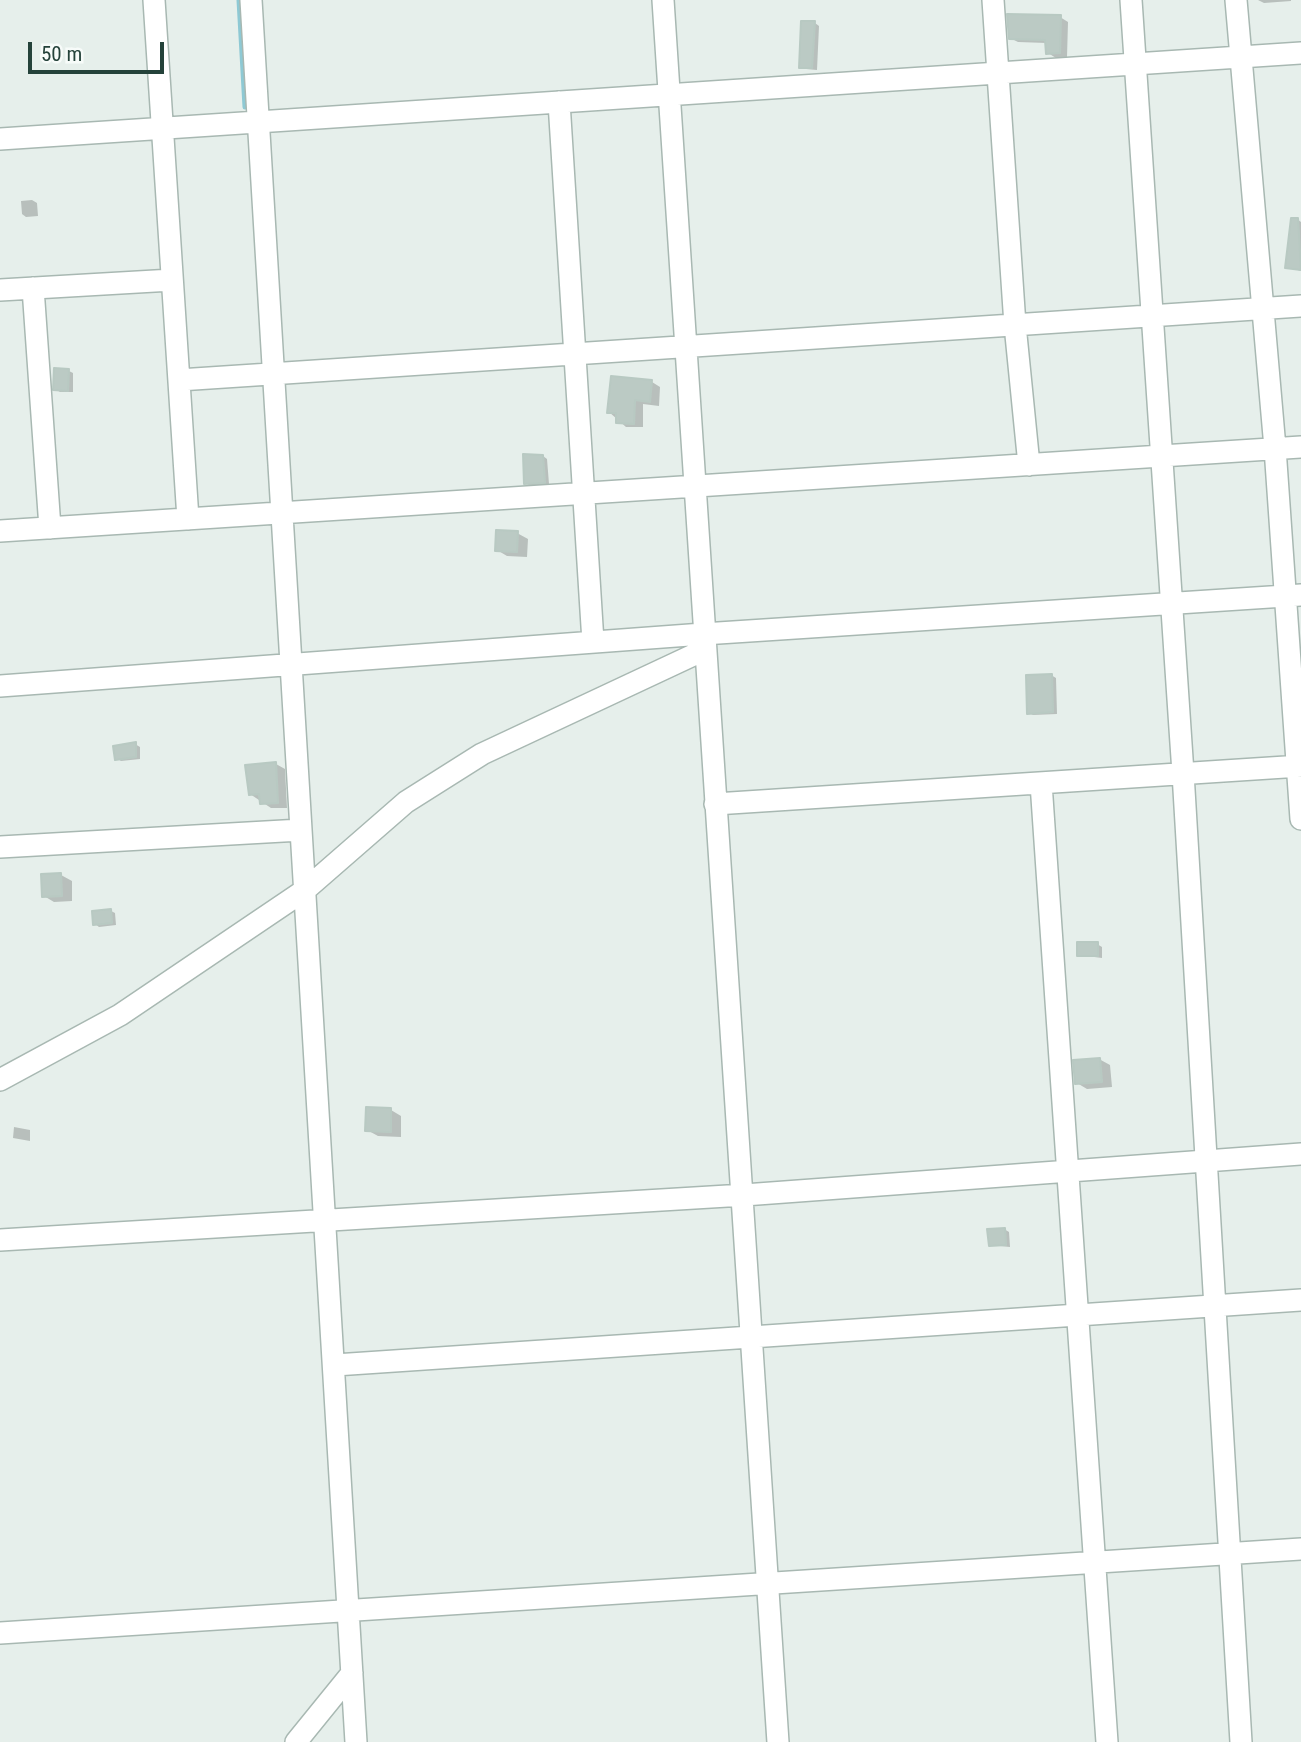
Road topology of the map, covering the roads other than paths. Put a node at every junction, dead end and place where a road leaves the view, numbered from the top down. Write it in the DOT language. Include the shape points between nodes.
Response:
graph roads {
  1 [pos="154,0"];
  2 [pos="251,0"];
  3 [pos="663,0"];
  4 [pos="993,0"];
  5 [pos="1131,0"];
  6 [pos="1236,0"];
  7 [pos="1301,53"];
  8 [pos="1239,57"];
  9 [pos="1135,64"];
  10 [pos="996,73"];
  11 [pos="669,95"];
  12 [pos="559,102"];
  13 [pos="256,122"];
  14 [pos="163,128"];
  15 [pos="0,139"];
  16 [pos="173,280"];
  17 [pos="33,288"];
  18 [pos="0,290"];
  19 [pos="1301,306"];
  20 [pos="1261,309"];
  21 [pos="1152,316"];
  22 [pos="1015,325"];
  23 [pos="685,347"];
  24 [pos="576,354"];
  25 [pos="273,374"];
  26 [pos="178,380"];
  27 [pos="1301,447"];
  28 [pos="1275,449"];
  29 [pos="1161,456"];
  30 [pos="1029,465"];
  31 [pos="694,487"];
  32 [pos="585,494"];
  33 [pos="282,513"];
  34 [pos="188,519"];
  35 [pos="50,528"];
  36 [pos="0,531"];
  37 [pos="1293,595"];
  38 [pos="1171,603"];
  39 [pos="593,642"];
  40 [pos="704,642"];
  41 [pos="290,667"];
  42 [pos="0,686"];
  43 [pos="1299,766"];
  44 [pos="1183,773"];
  45 [pos="1041,783"];
  46 [pos="715,804"];
  47 [pos="1301,819"];
  48 [pos="301,830"];
  49 [pos="0,847"];
  50 [pos="305,890"];
  51 [pos="0,1080"];
  52 [pos="1301,1154"];
  53 [pos="1206,1161"];
  54 [pos="1066,1171"];
  55 [pos="744,1195"];
  56 [pos="326,1220"];
  57 [pos="0,1240"];
  58 [pos="1301,1300"];
  59 [pos="1214,1306"];
  60 [pos="1077,1317"];
  61 [pos="752,1336"];
  62 [pos="335,1365"];
  63 [pos="1301,1549"];
  64 [pos="1228,1553"];
  65 [pos="1096,1562"];
  66 [pos="767,1586"];
  67 [pos="348,1612"];
  68 [pos="0,1633"];
  69 [pos="352,1673"];
  70 [pos="296,1742"];
  71 [pos="356,1742"];
  72 [pos="778,1742"];
  73 [pos="1107,1742"];
  74 [pos="1241,1742"];
  1 -- 14 [label="street"];
  2 -- 13 [label="street"];
  3 -- 11 [label="street"];
  4 -- 10 [label="street"];
  5 -- 9 [label="street"];
  6 -- 8 [label="street"];
  7 -- 8 [label="street"];
  8 -- 9 [label="street"];
  8 -- 20 [label="street"];
  9 -- 10 [label="street"];
  9 -- 21 [label="street"];
  10 -- 11 [label="street"];
  10 -- 22 [label="street"];
  11 -- 12 [label="street"];
  11 -- 23 [label="street"];
  12 -- 13 [label="street"];
  12 -- 24 [label="street"];
  13 -- 14 [label="street"];
  13 -- 25 [label="street"];
  14 -- 15 [label="street"];
  14 -- 16 [label="street"];
  16 -- 17 [label="street"];
  16 -- 26 [label="street"];
  17 -- 18 [label="street"];
  17 -- 35 [label="street"];
  19 -- 20 [label="street"];
  20 -- 21 [label="street"];
  20 -- 28 [label="street"];
  21 -- 22 [label="street"];
  21 -- 29 [label="street"];
  22 -- 23 [label="street"];
  22 -- 30 [label="street"];
  23 -- 24 [label="street"];
  23 -- 31 [label="street"];
  24 -- 25 [label="street"];
  24 -- 32 [label="street"];
  25 -- 26 [label="street"];
  25 -- 33 [label="street"];
  26 -- 34 [label="street"];
  27 -- 28 [label="street"];
  28 -- 29 [label="street"];
  28 -- 37 [label="street"];
  29 -- 30 [label="street"];
  29 -- 38 [label="street"];
  30 -- 31 [label="street"];
  31 -- 32 [label="street"];
  31 -- 40 [label="street"];
  32 -- 33 [label="street"];
  32 -- 39 [label="street"];
  33 -- 34 [label="street"];
  33 -- 41 [label="street"];
  34 -- 35 [label="street"];
  35 -- 36 [label="street"];
  37 -- 38 [label="street"];
  37 -- 43 [label="street"];
  38 -- 40 [label="street"];
  38 -- 44 [label="street"];
  39 -- 40 [label="street"];
  39 -- 41 [label="street"];
  40 -- 46 [label="street"];
  40 -- 50 [label="street" via="482,754 406,802"];
  41 -- 42 [label="street"];
  41 -- 48 [label="street"];
  43 -- 44 [label="street"];
  43 -- 47 [label="street"];
  44 -- 45 [label="street"];
  44 -- 53 [label="street"];
  45 -- 46 [label="street"];
  45 -- 54 [label="street"];
  46 -- 55 [label="street"];
  48 -- 49 [label="street"];
  48 -- 50 [label="street"];
  50 -- 51 [label="street" via="120,1015"];
  50 -- 56 [label="street"];
  52 -- 53 [label="street"];
  53 -- 54 [label="street"];
  53 -- 59 [label="street"];
  54 -- 55 [label="street"];
  54 -- 60 [label="street"];
  55 -- 56 [label="street"];
  55 -- 61 [label="street"];
  56 -- 57 [label="street"];
  56 -- 62 [label="street"];
  58 -- 59 [label="street"];
  59 -- 60 [label="street"];
  59 -- 64 [label="street"];
  60 -- 61 [label="street"];
  60 -- 65 [label="street"];
  61 -- 62 [label="street"];
  61 -- 66 [label="street"];
  62 -- 67 [label="street"];
  63 -- 64 [label="street"];
  64 -- 65 [label="street"];
  64 -- 74 [label="street"];
  65 -- 66 [label="street"];
  65 -- 73 [label="street"];
  66 -- 67 [label="street"];
  66 -- 72 [label="street"];
  67 -- 68 [label="street"];
  67 -- 69 [label="street"];
  69 -- 70 [label="street"];
  69 -- 71 [label="street"];
}
